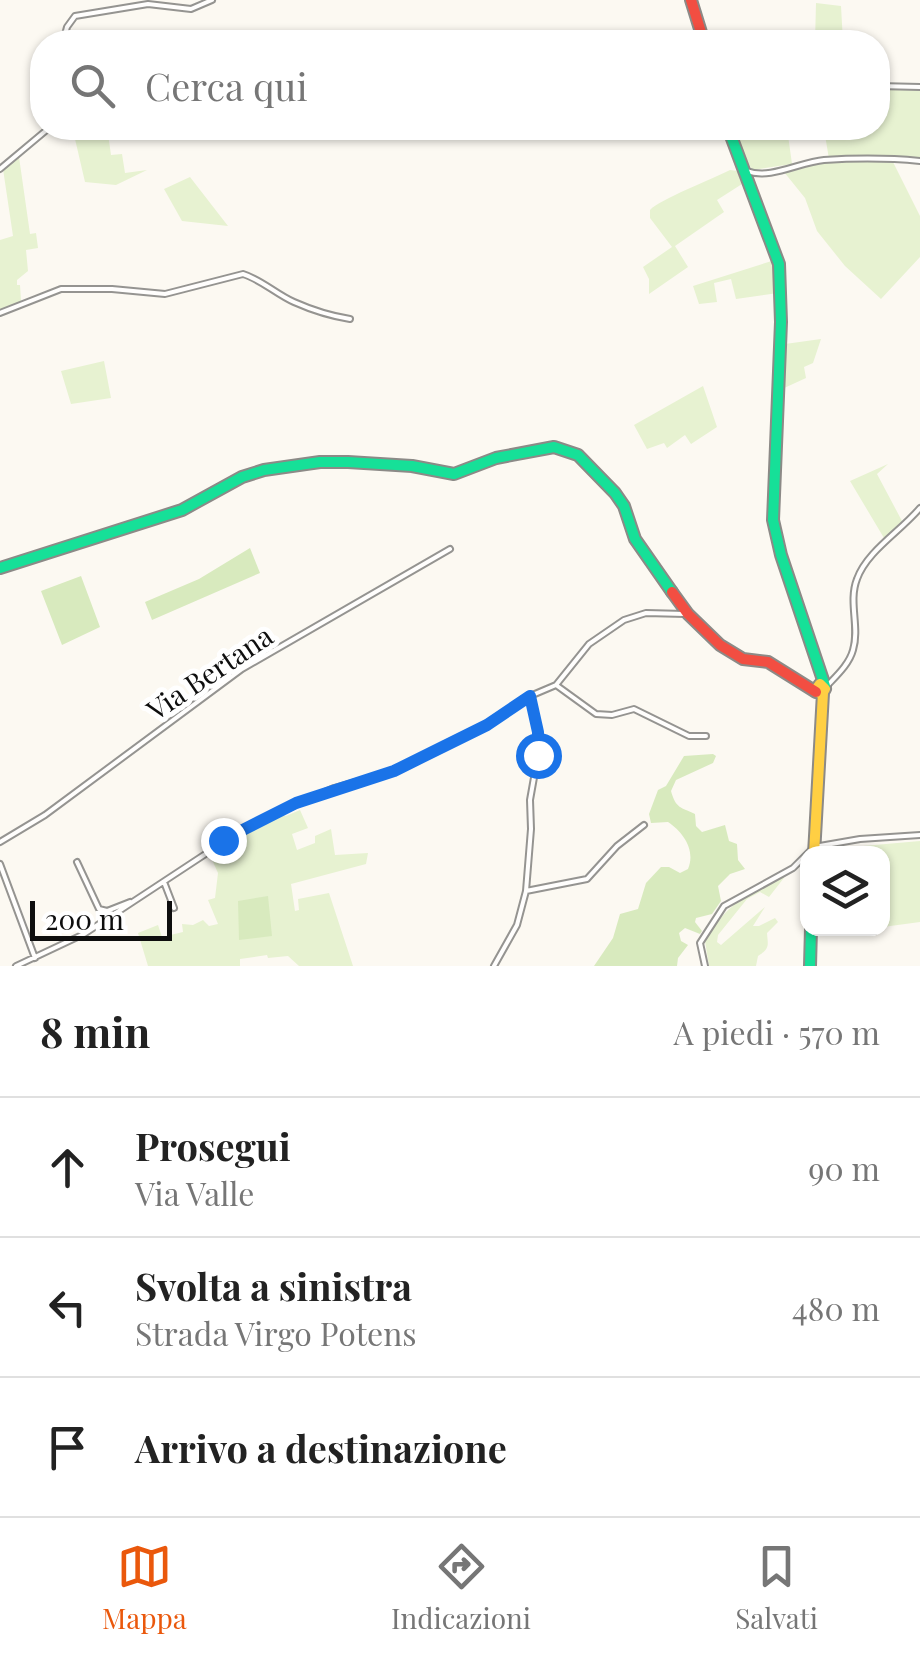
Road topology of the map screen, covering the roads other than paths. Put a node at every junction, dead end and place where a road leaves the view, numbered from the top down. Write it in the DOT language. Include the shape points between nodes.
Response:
graph roads {
  1 [pos="212,0"];
  2 [pos="691,0"];
  3 [pos="66,30"];
  4 [pos="700,30"];
  5 [pos="890,86"];
  6 [pos="920,86"];
  7 [pos="34,140"];
  8 [pos="731,140"];
  9 [pos="736,158"];
  10 [pos="920,161"];
  11 [pos="0,168"];
  12 [pos="0,313"];
  13 [pos="350,319"];
  14 [pos="920,508"];
  15 [pos="450,549"];
  16 [pos="0,568"];
  17 [pos="688,614"];
  18 [pos="556,685"];
  19 [pos="818,689"];
  20 [pos="530,696"];
  21 [pos="706,736"];
  22 [pos="644,826"];
  23 [pos="920,835"];
  24 [pos="0,842"];
  25 [pos="814,846"];
  26 [pos="831,846"];
  27 [pos="77,862"];
  28 [pos="800,862"];
  29 [pos="0,864"];
  30 [pos="164,882"];
  31 [pos="526,891"];
  32 [pos="134,902"];
  33 [pos="174,908"];
  34 [pos="811,936"];
  35 [pos="35,958"];
  36 [pos="16,966"];
  37 [pos="494,966"];
  38 [pos="704,966"];
  39 [pos="810,966"];
  1 -- 3 [label="street" via="192,9 148,4 75,16"];
  2 -- 4 [label="street"];
  5 -- 6 [label="street"];
  7 -- 11 [label="street"];
  8 -- 9 [label="street"];
  9 -- 10 [label="street" via="757,174 820,161"];
  9 -- 19 [label="street" via="779,264 773,520 818,666"];
  12 -- 13 [label="street" via="61,289 177,293 243,274 297,304"];
  14 -- 19 [label="street" via="857,576 854,649"];
  15 -- 24 [label="street, Via Bertana" via="242,669"];
  16 -- 17 [label="street" via="174,513 264,470 348,462 454,474 554,447 578,455 615,493 635,539"];
  17 -- 18 [label="street" via="624,620 580,651"];
  17 -- 19 [label="street" via="733,654 768,662"];
  18 -- 20 [label="street"];
  18 -- 21 [label="street" via="596,714 634,710 689,736"];
  19 -- 25 [label="street"];
  20 -- 30 [label="street" via="394,771 334,788 248,826"];
  20 -- 31 [label="street" via="538,755"];
  22 -- 31 [label="street" via="587,878"];
  23 -- 26 [label="street"];
  27 -- 32 [label="street" via="99,909"];
  28 -- 38 [label="street" via="724,906 700,943"];
  29 -- 35 [label="street"];
  30 -- 32 [label="street"];
  30 -- 33 [label="street"];
  31 -- 37 [label="street"];
  32 -- 35 [label="street"];
  34 -- 39 [label="street"];
  35 -- 36 [label="street"];
}
